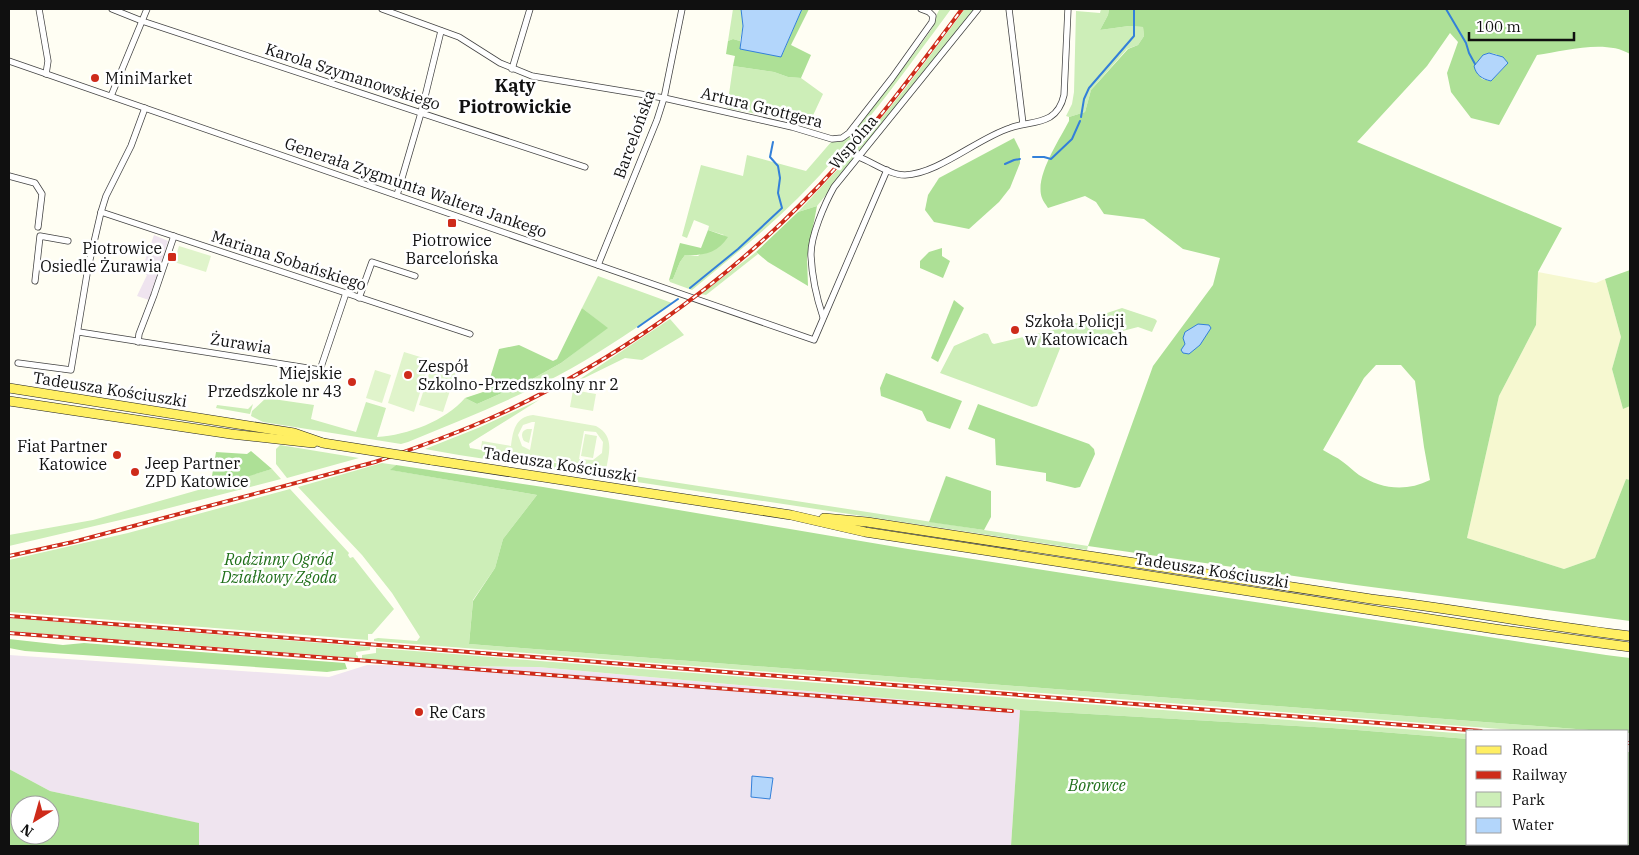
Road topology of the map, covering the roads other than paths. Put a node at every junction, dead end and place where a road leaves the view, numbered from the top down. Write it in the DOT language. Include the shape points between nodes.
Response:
graph roads {
  1 [pos="39,9"];
  2 [pos="112,9"];
  3 [pos="147,9"];
  4 [pos="382,9"];
  5 [pos="530,9"];
  6 [pos="682,9"];
  7 [pos="921,9"];
  8 [pos="978,9"];
  9 [pos="1009,9"];
  10 [pos="1068,9"];
  11 [pos="142,21"];
  12 [pos="441,31"];
  13 [pos="9,61"];
  14 [pos="512,69"];
  15 [pos="46,74"];
  16 [pos="110,96"];
  17 [pos="664,98"];
  18 [pos="145,108"];
  19 [pos="422,113"];
  20 [pos="1023,124"];
  21 [pos="859,157"];
  22 [pos="585,167"];
  23 [pos="887,170"];
  24 [pos="9,176"];
  25 [pos="397,195"];
  26 [pos="101,212"];
  27 [pos="38,227"];
  28 [pos="174,236"];
  29 [pos="68,241"];
  30 [pos="598,265"];
  31 [pos="415,276"];
  32 [pos="35,281"];
  33 [pos="346,293"];
  34 [pos="359,298"];
  35 [pos="823,317"];
  36 [pos="79,332"];
  37 [pos="470,334"];
  38 [pos="138,342"];
  39 [pos="18,363"];
  40 [pos="9,388"];
  41 [pos="9,401"];
  42 [pos="323,443"];
  43 [pos="791,515"];
  44 [pos="1630,636"];
  45 [pos="1630,646"];
  1 -- 15 [label="street" via="48,61"];
  2 -- 11 [label="street, Karola Szymanowskiego"];
  3 -- 11 [label="street"];
  4 -- 12 [label="street, Artura Grottgera"];
  5 -- 14 [label="street"];
  6 -- 17 [label="street, Barcelońska"];
  7 -- 17 [label="street, Artura Grottgera" via="933,16 932,22 892,78 842,138 832,139"];
  8 -- 21 [label="street, Wspólna"];
  9 -- 20 [label="street"];
  10 -- 20 [label="street" via="1061,106 1042,120"];
  11 -- 16 [label="street"];
  11 -- 19 [label="street, Karola Szymanowskiego"];
  12 -- 14 [label="street, Artura Grottgera" via="469,42"];
  12 -- 19 [label="street"];
  13 -- 15 [label="street, Generała Zygmunta Waltera Jankego"];
  14 -- 17 [label="street, Artura Grottgera" via="532,76"];
  15 -- 16 [label="street, Generała Zygmunta Waltera Jankego"];
  16 -- 18 [label="street, Generała Zygmunta Waltera Jankego"];
  17 -- 30 [label="street, Barcelońska"];
  18 -- 25 [label="street, Generała Zygmunta Waltera Jankego"];
  18 -- 26 [label="street"];
  19 -- 22 [label="street, Karola Szymanowskiego"];
  19 -- 25 [label="street"];
  20 -- 23 [label="street" via="1001,131 924,170 898,174"];
  21 -- 23 [label="street"];
  21 -- 35 [label="street, Wspólna" via="834,187 818,222 811,255"];
  23 -- 35 [label="street"];
  24 -- 27 [label="street" via="34,183 42,194"];
  25 -- 30 [label="street, Generała Zygmunta Waltera Jankego"];
  26 -- 28 [label="street, Mariana Sobańskiego"];
  26 -- 36 [label="street" via="88,268"];
  28 -- 33 [label="street, Mariana Sobańskiego"];
  28 -- 38 [label="street"];
  29 -- 32 [label="street" via="40,236"];
  30 -- 35 [label="street, Generała Zygmunta Waltera Jankego" via="814,340"];
  31 -- 34 [label="street" via="372,262"];
  33 -- 34 [label="street, Mariana Sobańskiego"];
  33 -- 38 [label="street, Żurawia" via="320,370"];
  34 -- 37 [label="street, Mariana Sobańskiego"];
  36 -- 38 [label="street, Żurawia"];
  36 -- 39 [label="street" via="71,370"];
  40 -- 42 [label="main road, Tadeusza Kościuszki" via="294,433"];
  41 -- 42 [label="main road, Tadeusza Kościuszki" via="231,434"];
  42 -- 43 [label="main road, Tadeusza Kościuszki, bridge"];
  43 -- 44 [label="main road, Tadeusza Kościuszki" via="866,522"];
  43 -- 45 [label="main road, Tadeusza Kościuszki" via="865,532 1495,629"];
}
